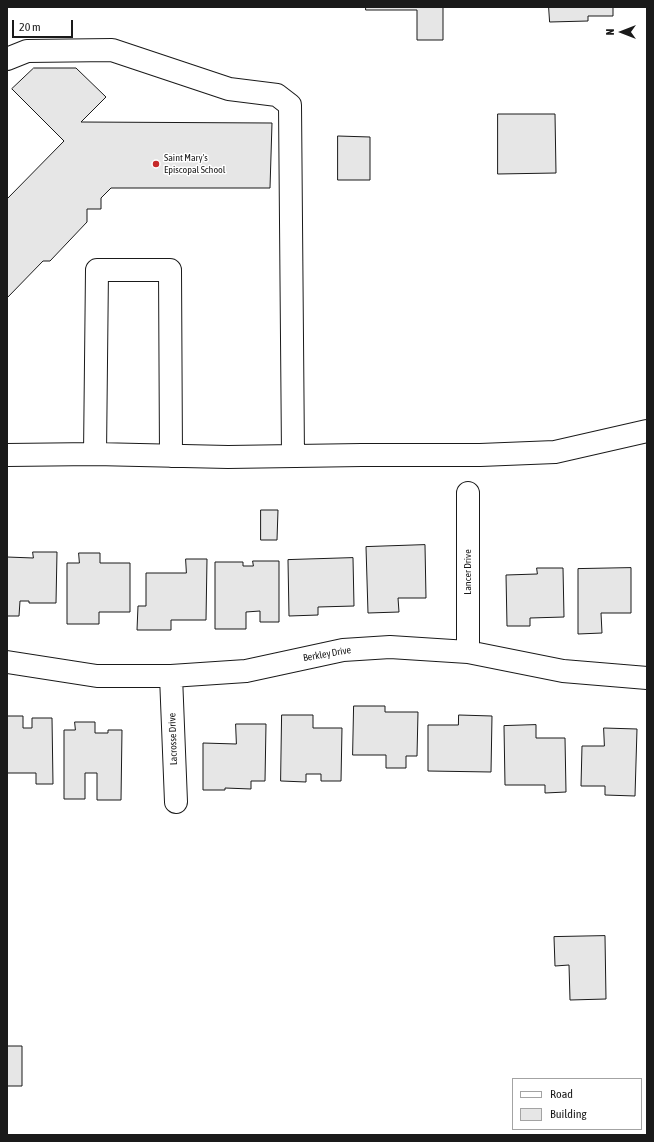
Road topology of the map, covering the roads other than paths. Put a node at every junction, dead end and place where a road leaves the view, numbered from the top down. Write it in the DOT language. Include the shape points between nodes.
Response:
graph roads {
  1 [pos="7,59"];
  2 [pos="647,431"];
  3 [pos="95,454"];
  4 [pos="7,455"];
  5 [pos="171,456"];
  6 [pos="293,456"];
  7 [pos="468,493"];
  8 [pos="468,652"];
  9 [pos="7,662"];
  10 [pos="171,676"];
  11 [pos="647,678"];
  12 [pos="176,802"];
  1 -- 6 [label="street" via="28,51 112,50 228,89 277,95 290,105"];
  2 -- 6 [label="street" via="555,452"];
  3 -- 4 [label="street"];
  3 -- 5 [label="street"];
  3 -- 5 [label="street" via="97,270 170,270"];
  5 -- 6 [label="street"];
  7 -- 8 [label="street, Lancer Drive"];
  8 -- 10 [label="street, Berkley Drive" via="390,647 343,650 246,671"];
  8 -- 11 [label="street, Berkley Drive" via="563,671"];
  9 -- 10 [label="street, Berkley Drive" via="97,676"];
  10 -- 12 [label="street, Lacrosse Drive"];
}
